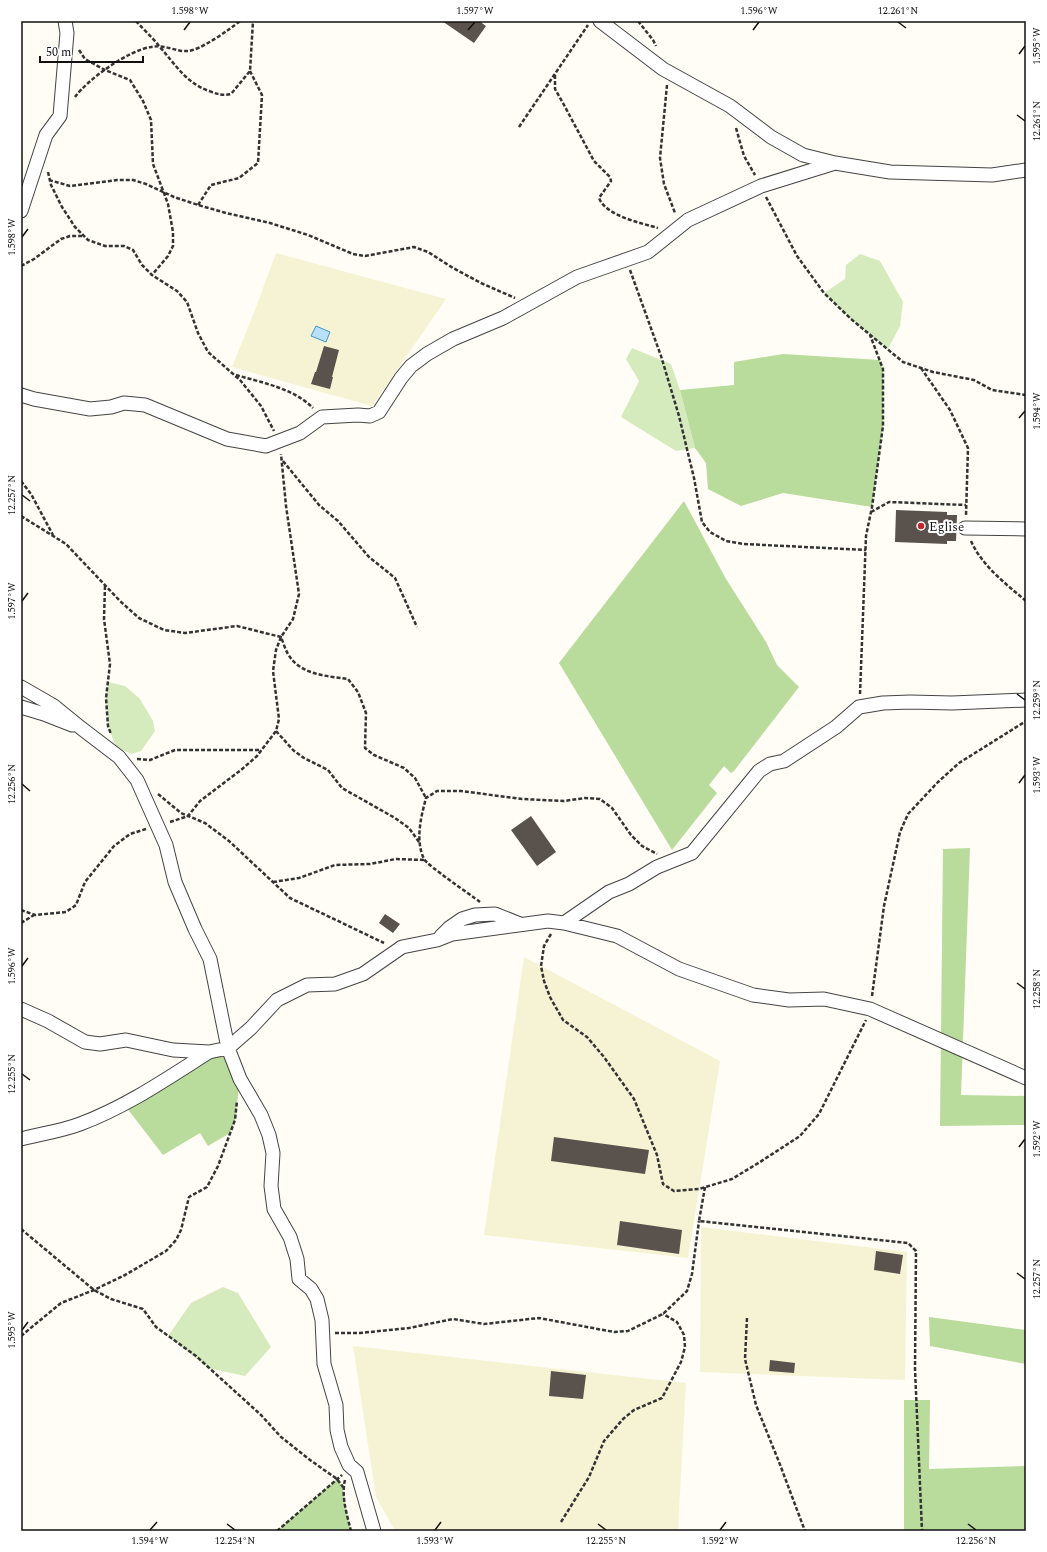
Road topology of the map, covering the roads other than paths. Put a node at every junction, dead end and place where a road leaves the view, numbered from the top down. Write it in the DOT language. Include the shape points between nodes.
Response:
graph roads {
  1 [pos="600,21"];
  2 [pos="66,27"];
  3 [pos="835,163"];
  4 [pos="1026,170"];
  5 [pos="21,211"];
  6 [pos="21,395"];
  7 [pos="965,528"];
  8 [pos="1026,529"];
  9 [pos="21,687"];
  10 [pos="1026,700"];
  11 [pos="21,708"];
  12 [pos="81,728"];
  13 [pos="564,923"];
  14 [pos="520,924"];
  15 [pos="437,940"];
  16 [pos="21,1009"];
  17 [pos="228,1048"];
  18 [pos="209,1052"];
  19 [pos="1026,1078"];
  20 [pos="21,1139"];
  21 [pos="374,1531"];
  1 -- 3 [label="street" via="667,71 730,106 771,137 803,155"];
  2 -- 5 [label="street" via="60,116 46,135"];
  3 -- 4 [label="street" via="890,172 992,175"];
  3 -- 6 [label="street" via="761,186 688,220 648,252 577,277 503,318 453,339 411,366 379,412 370,416 358,414 322,417 300,433 266,446 227,439 145,405 124,403 90,409"];
  7 -- 8 [label="street"];
  9 -- 12 [label="street" via="54,706"];
  10 -- 13 [label="street" via="883,703 859,707 836,727 784,761 770,764 759,771 692,853 657,867 629,884 609,892"];
  11 -- 12 [label="street"];
  12 -- 17 [label="street" via="119,757 137,780 166,845 175,882 210,958"];
  13 -- 14 [label="street" via="548,921"];
  13 -- 19 [label="street" via="617,936 679,969 753,995 789,1000 824,999 870,1009"];
  14 -- 15 [label="street" via="452,934"];
  14 -- 15 [label="street" via="495,914 475,915 462,918"];
  15 -- 17 [label="street" via="402,947 363,974 335,984 307,985 277,1000"];
  16 -- 18 [label="street" via="48,1020 85,1042 100,1044 126,1040 174,1050"];
  17 -- 18 [label="street"];
  17 -- 21 [label="street" via="240,1079 261,1115 269,1135 273,1153 271,1186 274,1209 290,1237 297,1259 299,1278 317,1299 322,1320 324,1364 336,1405 341,1447 348,1468 357,1472"];
  18 -- 20 [label="street" via="106,1113 79,1124"];
}
